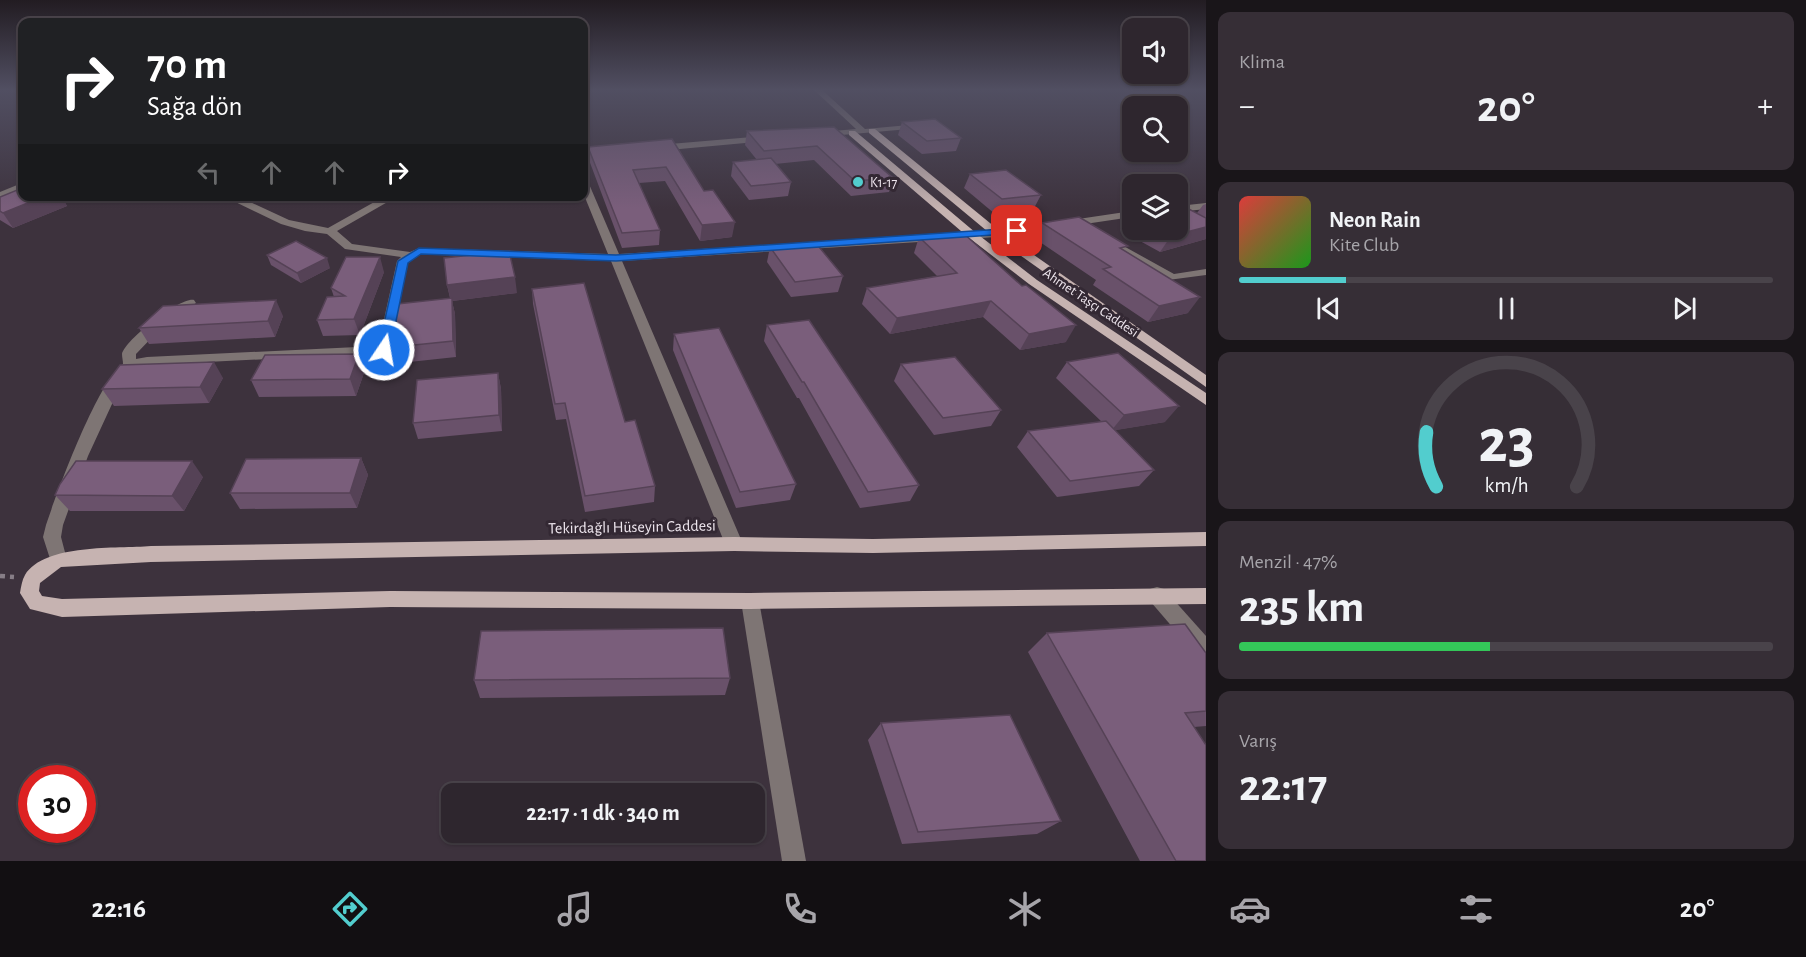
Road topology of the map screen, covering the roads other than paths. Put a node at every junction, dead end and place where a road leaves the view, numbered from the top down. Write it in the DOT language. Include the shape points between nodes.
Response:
graph roads {
  1 [pos="883,129"];
  2 [pos="862,131"];
  3 [pos="817,135"];
  4 [pos="770,139"];
  5 [pos="642,149"];
  6 [pos="18,188"];
  7 [pos="588,193"];
  8 [pos="0,195"];
  9 [pos="239,201"];
  10 [pos="384,201"];
  11 [pos="1206,206"];
  12 [pos="1188,208"];
  13 [pos="1122,215"];
  14 [pos="1075,221"];
  15 [pos="330,231"];
  16 [pos="997,234"];
  17 [pos="972,235"];
  18 [pos="409,255"];
  19 [pos="616,258"];
  20 [pos="1206,272"];
  21 [pos="190,303"];
  22 [pos="130,365"];
  23 [pos="1206,382"];
  24 [pos="1206,400"];
  25 [pos="1206,539"];
  26 [pos="734,544"];
  27 [pos="58,560"];
  28 [pos="1157,595"];
  29 [pos="1206,596"];
  30 [pos="750,601"];
  31 [pos="1206,651"];
  32 [pos="794,861"];
  1 -- 2 [label="street"];
  2 -- 3 [label="street"];
  2 -- 16 [label="main road, Ahmet Taşçı Caddesi"];
  2 -- 17 [label="main road, Ahmet Taşçı Caddesi"];
  4 -- 5 [label="street"];
  6 -- 8 [label="street"];
  7 -- 19 [label="street"];
  9 -- 15 [label="street" via="285,222"];
  10 -- 15 [label="street"];
  11 -- 12 [label="street"];
  13 -- 14 [label="street"];
  14 -- 16 [label="street"];
  14 -- 20 [label="street" via="1172,278"];
  15 -- 18 [label="street" via="348,247"];
  16 -- 17 [label="street"];
  16 -- 23 [label="main road, Ahmet Taşçı Caddesi"];
  17 -- 19 [label="street"];
  17 -- 24 [label="main road, Ahmet Taşçı Caddesi" via="1033,282"];
  18 -- 19 [label="street" via="419,251"];
  18 -- 22 [label="street" via="403,261 384,350"];
  19 -- 26 [label="street"];
  21 -- 22 [label="street" via="143,335 129,354"];
  22 -- 27 [label="street" via="120,374 88,435 52,536"];
  25 -- 26 [label="main road, Tekirdağlı Hüseyin Caddesi" via="873,546"];
  26 -- 27 [label="main road, Tekirdağlı Hüseyin Caddesi" via="151,554"];
  27 -- 30 [label="main road" via="32,579 28,593 37,603 62,608 390,599"];
  28 -- 29 [label="main road"];
  28 -- 30 [label="main road"];
  28 -- 31 [label="street"];
  30 -- 32 [label="street"];
}
